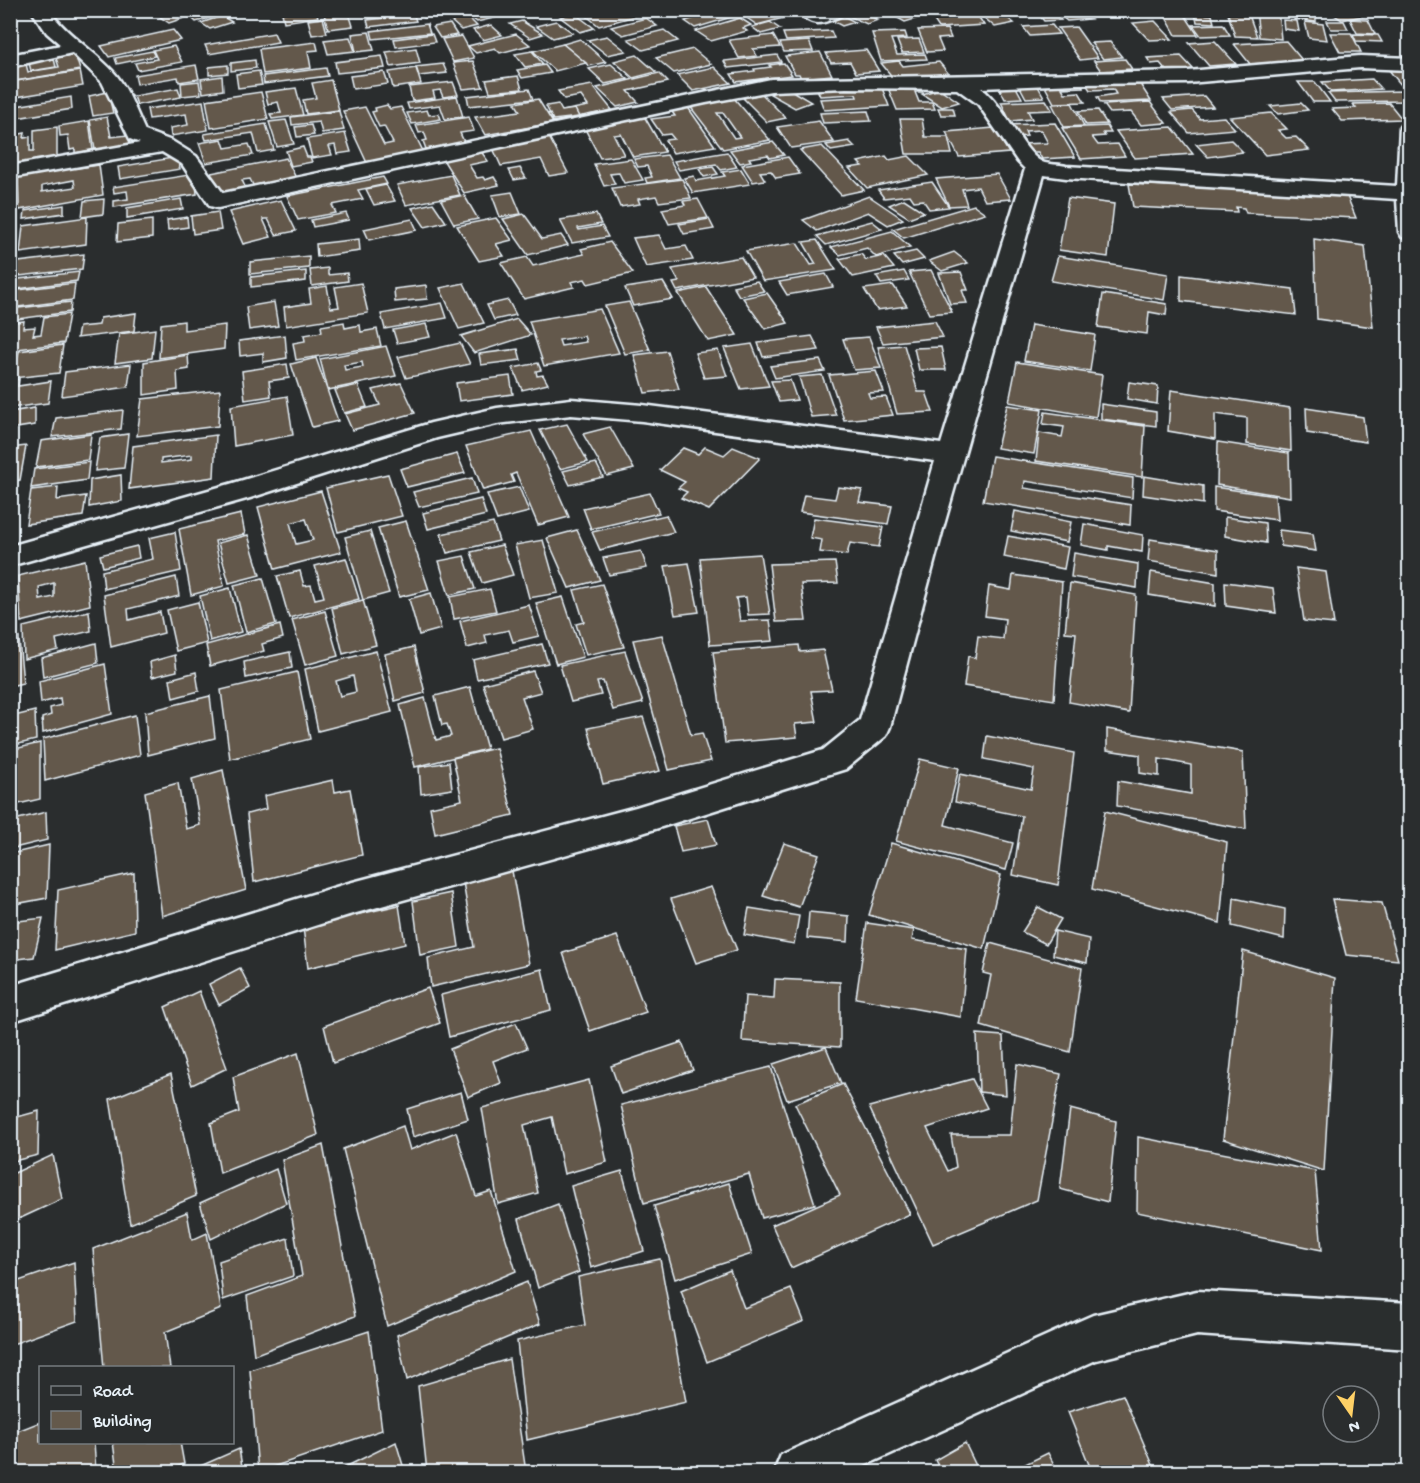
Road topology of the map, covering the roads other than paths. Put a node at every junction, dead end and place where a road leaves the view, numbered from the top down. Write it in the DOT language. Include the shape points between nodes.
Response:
graph roads {
  1 [pos="40,10"];
  2 [pos="806,10"];
  3 [pos="839,10"];
  4 [pos="76,47"];
  5 [pos="10,61"];
  6 [pos="1410,64"];
  7 [pos="962,83"];
  8 [pos="1410,127"];
  9 [pos="165,145"];
  10 [pos="1409,154"];
  11 [pos="1036,167"];
  12 [pos="10,171"];
  13 [pos="1407,194"];
  14 [pos="1410,232"];
  15 [pos="951,454"];
  16 [pos="10,556"];
  17 [pos="10,1004"];
  18 [pos="1410,1326"];
  19 [pos="798,1473"];
  1 -- 4 [label="street" via="53,29"];
  2 -- 3 [label="street" via="817,19"];
  4 -- 5 [label="street"];
  4 -- 9 [label="street" via="110,80 138,135"];
  6 -- 7 [label="street" via="1360,62 1188,77"];
  7 -- 9 [label="street" via="771,85 218,201 189,160"];
  7 -- 11 [label="street" via="985,100 1025,158"];
  8 -- 10 [label="street"];
  9 -- 12 [label="street"];
  10 -- 13 [label="street"];
  11 -- 13 [label="street"];
  11 -- 15 [label="street"];
  13 -- 14 [label="street"];
  15 -- 16 [label="street" via="571,407 497,416 431,431 240,491"];
  15 -- 17 [label="street" via="874,727 834,760 636,821 349,899"];
  18 -- 19 [label="street" via="1197,1312 1093,1338"];
}
